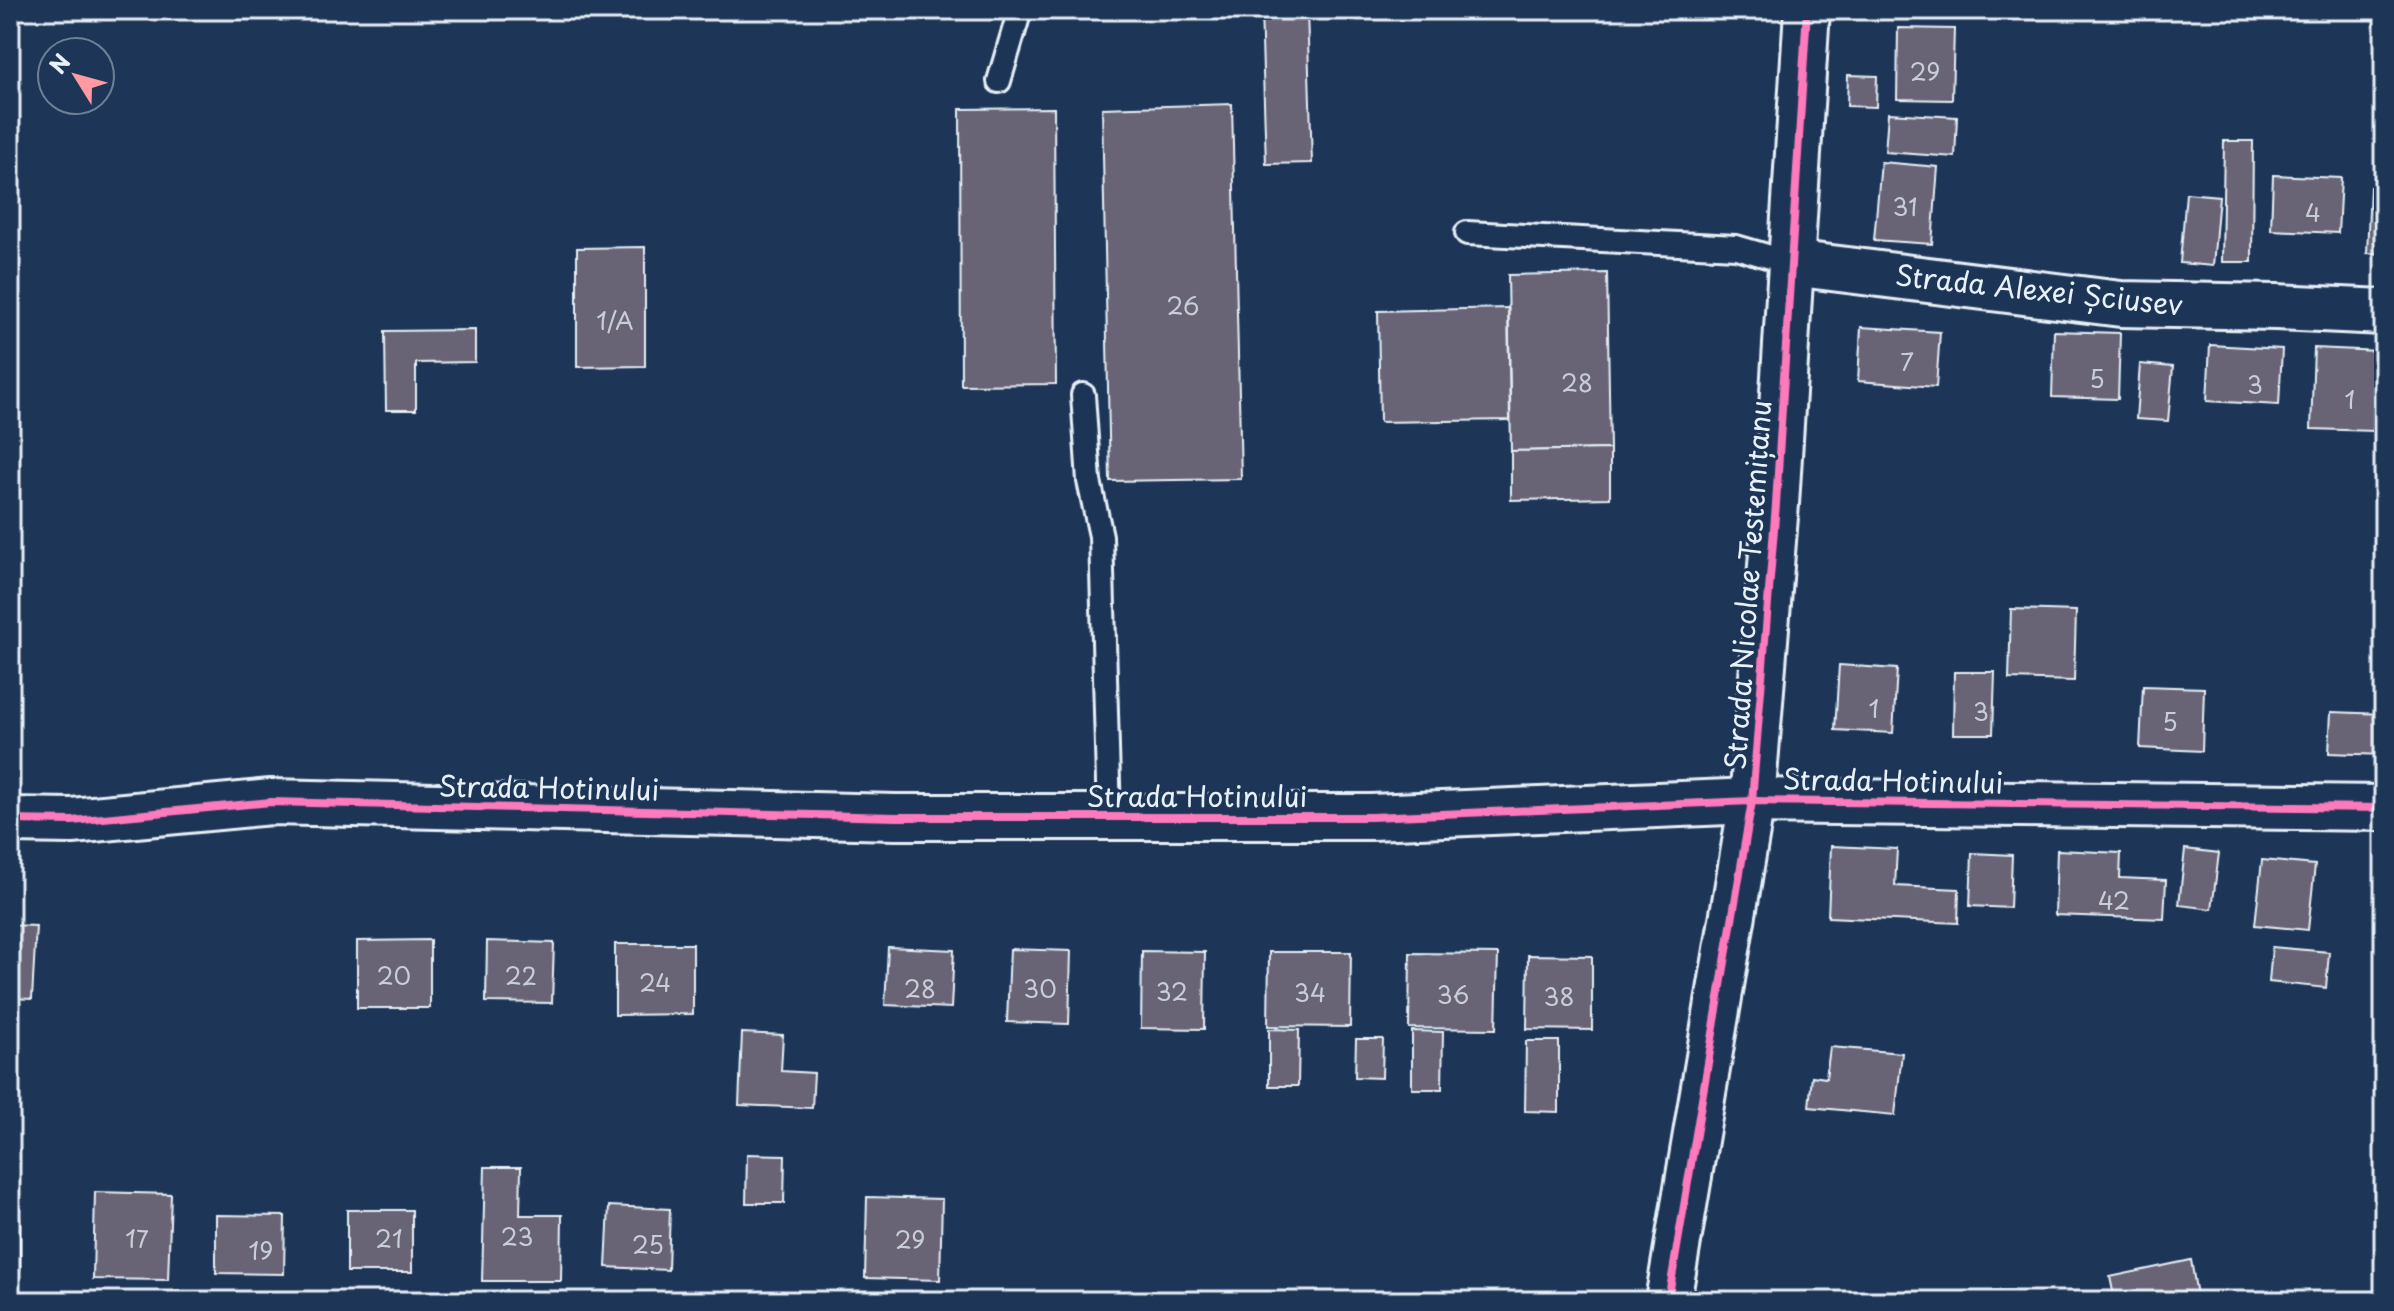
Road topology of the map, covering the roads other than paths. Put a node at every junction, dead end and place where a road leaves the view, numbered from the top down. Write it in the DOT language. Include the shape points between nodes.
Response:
graph roads {
  1 [pos="1020,10"];
  2 [pos="1807,10"];
  3 [pos="999,81"];
  4 [pos="1467,233"];
  5 [pos="1791,263"];
  6 [pos="2384,312"];
  7 [pos="1083,395"];
  8 [pos="1752,801"];
  9 [pos="2384,808"];
  10 [pos="1109,817"];
  11 [pos="10,820"];
  12 [pos="1668,1301"];
  1 -- 3 [label="lane"];
  2 -- 5 [label="street, Strada Nicolae Testemițanu"];
  4 -- 5 [label="lane" via="1736,247"];
  5 -- 6 [label="street, Strada Alexei Șciusev" via="2121,304"];
  5 -- 8 [label="street, Strada Nicolae Testemițanu"];
  7 -- 10 [label="lane" via="1089,481 1101,536"];
  8 -- 9 [label="street, Strada Hotinului"];
  8 -- 10 [label="street, Strada Hotinului" via="1371,817"];
  8 -- 12 [label="street, Strada Nicolae Testemițanu"];
  10 -- 11 [label="street, Strada Hotinului" via="271,802 72,821"];
}
